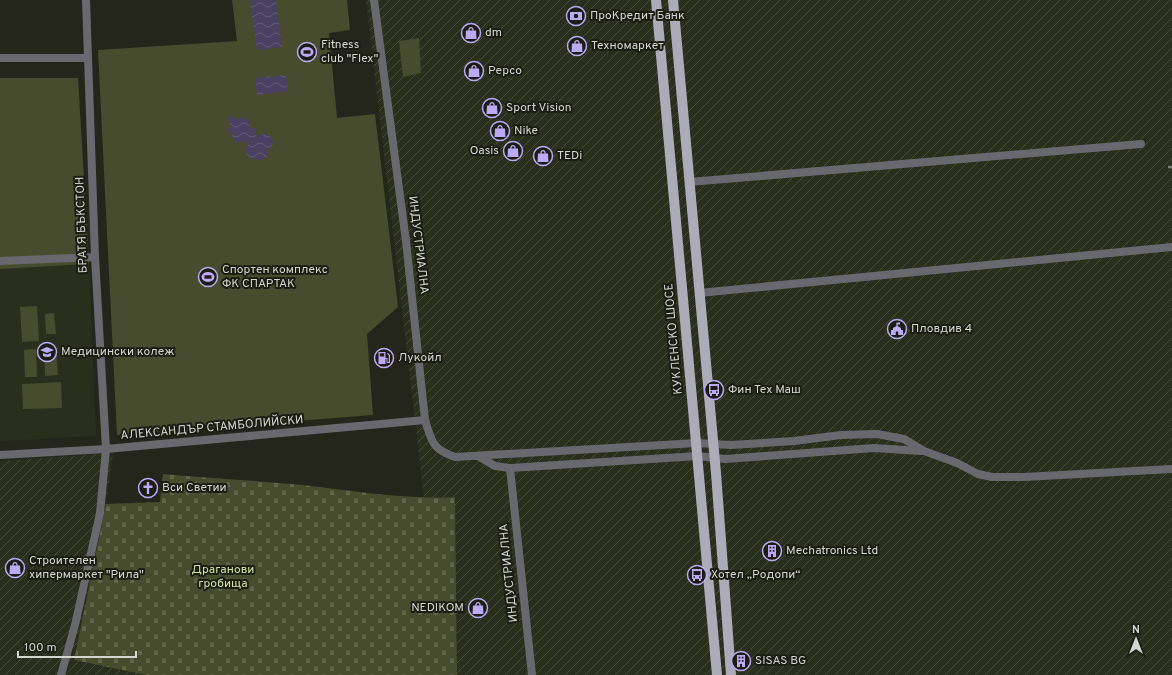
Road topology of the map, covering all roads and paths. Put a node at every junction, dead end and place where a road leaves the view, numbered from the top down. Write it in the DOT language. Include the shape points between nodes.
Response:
graph roads {
  1 [pos="86,0"];
  2 [pos="374,0"];
  3 [pos="656,0"];
  4 [pos="673,0"];
  5 [pos="0,58"];
  6 [pos="88,58"];
  7 [pos="1142,144"];
  8 [pos="689,182"];
  9 [pos="1172,247"];
  10 [pos="95,257"];
  11 [pos="0,261"];
  12 [pos="699,293"];
  13 [pos="425,420"];
  14 [pos="697,443"];
  15 [pos="713,444"];
  16 [pos="106,449"];
  17 [pos="924,452"];
  18 [pos="0,455"];
  19 [pos="478,456"];
  20 [pos="698,456"];
  21 [pos="714,457"];
  22 [pos="510,468"];
  23 [pos="1172,469"];
  24 [pos="61,675"];
  25 [pos="532,675"];
  26 [pos="716,675"];
  27 [pos="731,675"];
  1 -- 6 [label="street, БРАТЯ БЪКСТОН"];
  2 -- 13 [label="street, ИНДУСТРИАЛНА" via="406,241"];
  3 -- 14 [label="main road, КУКЛЕНСКО ШОСЕ"];
  4 -- 8 [label="main road"];
  5 -- 6 [label="street"];
  6 -- 10 [label="street, БРАТЯ БЪКСТОН"];
  7 -- 8 [label="street"];
  8 -- 12 [label="main road"];
  9 -- 12 [label="street"];
  10 -- 11 [label="street"];
  10 -- 16 [label="street, БРАТЯ БЪКСТОН"];
  12 -- 15 [label="main road"];
  13 -- 16 [label="street, АЛЕКСАНДЪР СТАМБОЛИЙСКИ"];
  13 -- 19 [label="street, ИНДУСТРИАЛНА" via="432,443 441,452 455,457"];
  14 -- 15 [label="street, ИНДУСТРИАЛНА"];
  14 -- 19 [label="street, ИНДУСТРИАЛНА"];
  14 -- 20 [label="main road, КУКЛЕНСКО ШОСЕ"];
  15 -- 17 [label="street, ИНДУСТРИАЛНА" via="731,445 877,434 904,439"];
  15 -- 21 [label="main road"];
  16 -- 18 [label="street, АЛЕКСАНДЪР СТАМБОЛИЙСКИ"];
  16 -- 24 [label="street, БРАТЯ БЪКСТОН" via="100,513"];
  17 -- 21 [label="street" via="874,448 725,459"];
  17 -- 23 [label="street" via="957,463 978,474 1007,478"];
  19 -- 22 [label="street" via="495,466"];
  20 -- 21 [label="street"];
  20 -- 22 [label="street"];
  20 -- 26 [label="main road, КУКЛЕНСКО ШОСЕ"];
  21 -- 27 [label="main road"];
  22 -- 25 [label="street, ИНДУСТРИАЛНА"];
}
